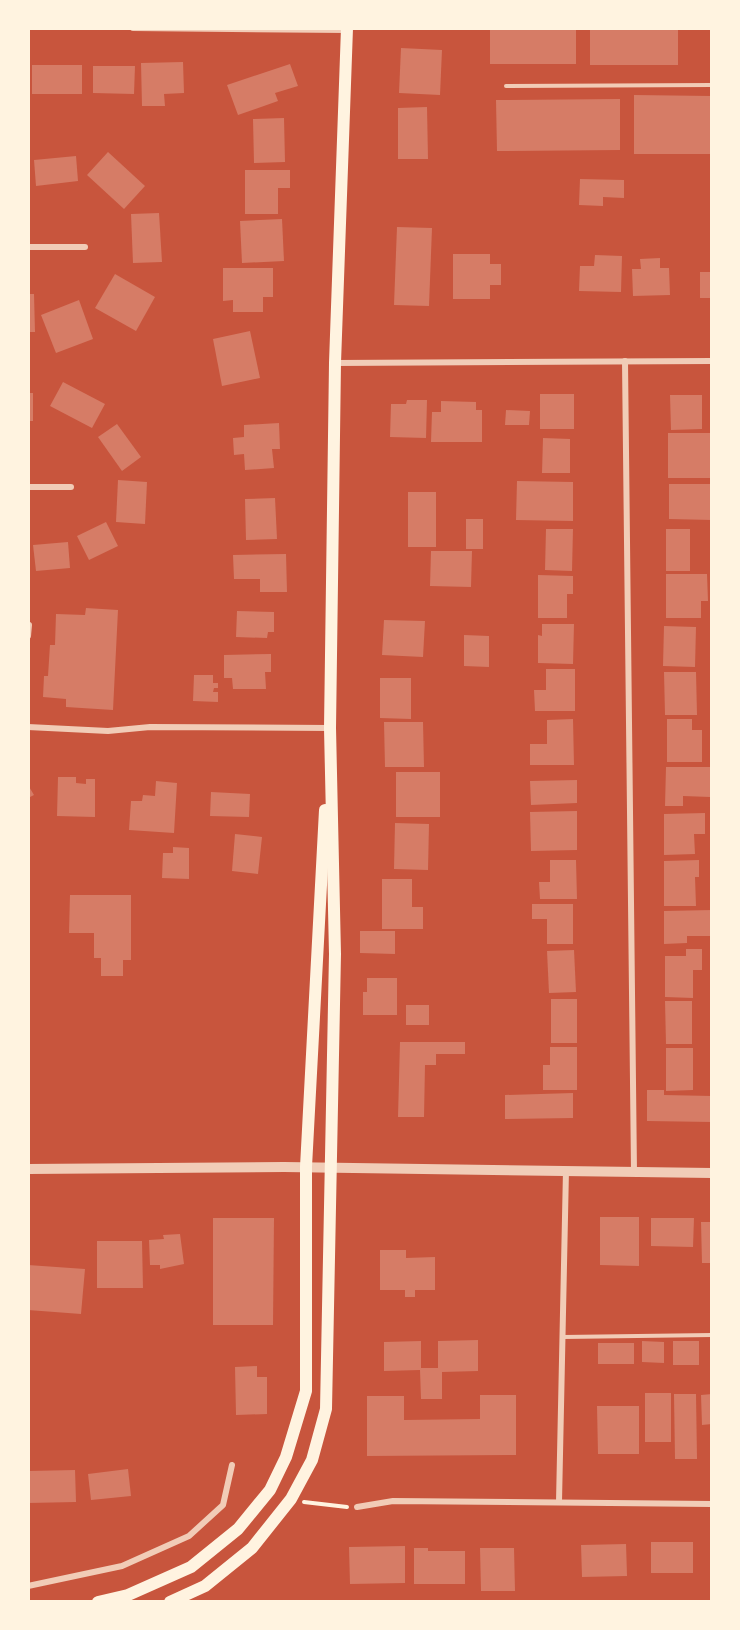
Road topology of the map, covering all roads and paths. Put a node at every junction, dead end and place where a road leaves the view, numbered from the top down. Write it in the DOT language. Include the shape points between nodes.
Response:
graph roads {
  1 [pos="133,28"];
  2 [pos="347,29"];
  3 [pos="506,86"];
  4 [pos="711,86"];
  5 [pos="28,246"];
  6 [pos="85,247"];
  7 [pos="625,361"];
  8 [pos="711,361"];
  9 [pos="335,363"];
  10 [pos="28,487"];
  11 [pos="71,487"];
  12 [pos="29,625"];
  13 [pos="28,636"];
  14 [pos="28,727"];
  15 [pos="330,728"];
  16 [pos="306,1167"];
  17 [pos="331,1167"];
  18 [pos="28,1170"];
  19 [pos="566,1170"];
  20 [pos="634,1172"];
  21 [pos="711,1173"];
  22 [pos="711,1335"];
  23 [pos="562,1337"];
  24 [pos="232,1465"];
  25 [pos="291,1500"];
  26 [pos="559,1502"];
  27 [pos="711,1503"];
  28 [pos="357,1507"];
  29 [pos="28,1586"];
  30 [pos="98,1602"];
  31 [pos="170,1602"];
  1 -- 2 [label="street"];
  2 -- 9 [label="main road"];
  3 -- 4 [label="lane"];
  5 -- 6 [label="street"];
  7 -- 8 [label="street"];
  7 -- 9 [label="street"];
  7 -- 20 [label="street"];
  9 -- 15 [label="main road"];
  10 -- 11 [label="street"];
  12 -- 13 [label="street"];
  14 -- 15 [label="street" via="108,731 150,727"];
  15 -- 16 [label="main road"];
  15 -- 17 [label="main road" via="335,954"];
  16 -- 17 [label="street"];
  16 -- 18 [label="street"];
  16 -- 30 [label="main road" via="306,1391 286,1457 270,1490 238,1529 191,1567 128,1595"];
  17 -- 19 [label="street"];
  17 -- 25 [label="main road" via="326,1409 312,1460"];
  19 -- 20 [label="street"];
  19 -- 23 [label="street"];
  20 -- 21 [label="street"];
  22 -- 23 [label="lane"];
  23 -- 26 [label="street"];
  24 -- 29 [label="street" via="223,1505 189,1536 122,1566"];
  25 -- 28 [label="path"];
  25 -- 31 [label="main road" via="252,1548 205,1586"];
  26 -- 27 [label="street"];
  26 -- 28 [label="street" via="393,1501"];
}
